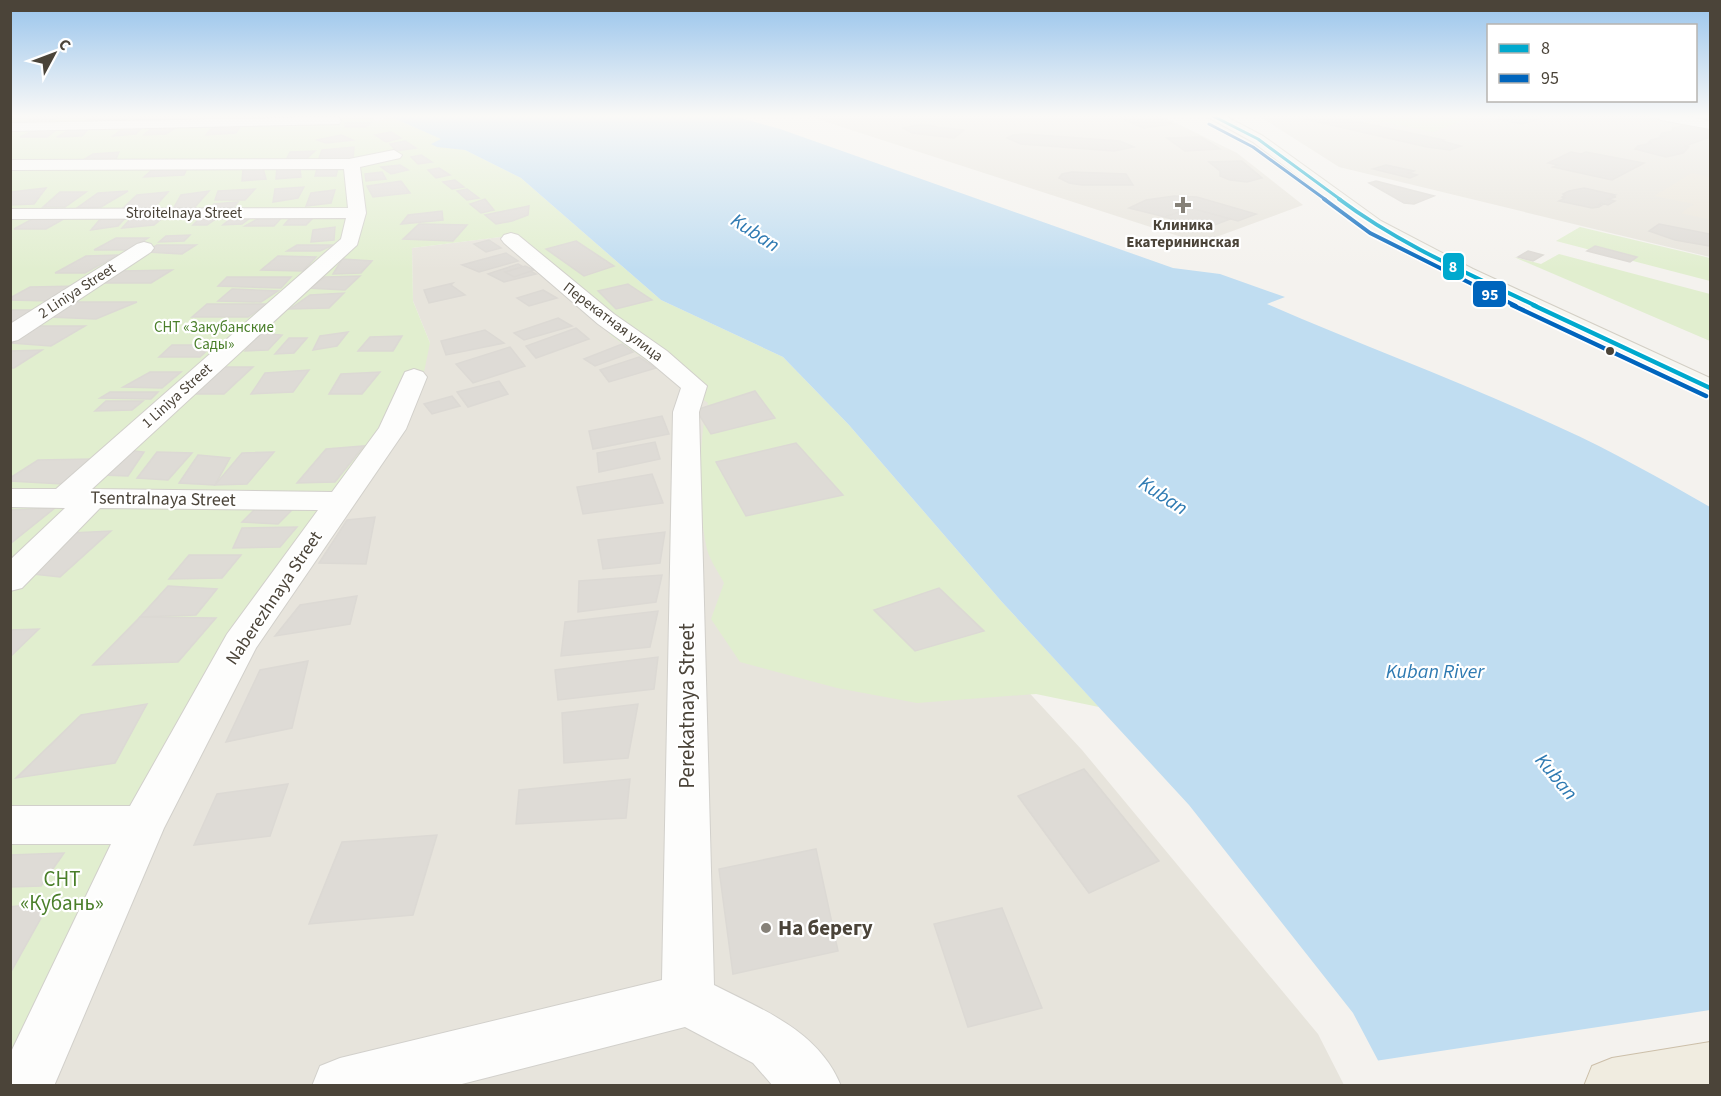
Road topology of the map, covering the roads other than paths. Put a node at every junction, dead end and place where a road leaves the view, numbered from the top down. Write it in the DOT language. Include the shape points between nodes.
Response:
graph roads {
  1 [pos="352,167"];
  2 [pos="1296,167"];
  3 [pos="1320,167"];
  4 [pos="357,213"];
  5 [pos="10,214"];
  6 [pos="511,239"];
  7 [pos="144,248"];
  8 [pos="10,335"];
  9 [pos="1701,362"];
  10 [pos="414,377"];
  11 [pos="1710,388"];
  12 [pos="10,498"];
  13 [pos="78,498"];
  14 [pos="328,501"];
  15 [pos="10,580"];
  16 [pos="10,825"];
  17 [pos="143,826"];
  18 [pos="688,1000"];
  19 [pos="1710,1070"];
  20 [pos="25,1086"];
  21 [pos="339,1086"];
  22 [pos="813,1086"];
  23 [pos="1612,1086"];
  1 -- 4 [label="street"];
  2 -- 11 [label="main road" via="1374,225 1466,273"];
  3 -- 9 [label="main road" via="1390,216 1454,250"];
  4 -- 5 [label="street, Stroitelnaya Street"];
  4 -- 13 [label="street, 1 Liniya Street" via="350,241"];
  6 -- 18 [label="street, Perekatnaya Street" via="694,386 686,412"];
  7 -- 8 [label="street, 2 Liniya Street"];
  10 -- 14 [label="street, Naberezhnaya Street" via="392,429"];
  12 -- 13 [label="street, Tsentralnaya Street"];
  13 -- 14 [label="street, Tsentralnaya Street"];
  13 -- 15 [label="street, 1 Liniya Street"];
  14 -- 17 [label="street, Naberezhnaya Street" via="240,643"];
  16 -- 17 [label="street"];
  17 -- 20 [label="street, Naberezhnaya Street"];
  18 -- 21 [label="street"];
  18 -- 22 [label="street" via="772,1044"];
  19 -- 23 [label="highway"];
}
